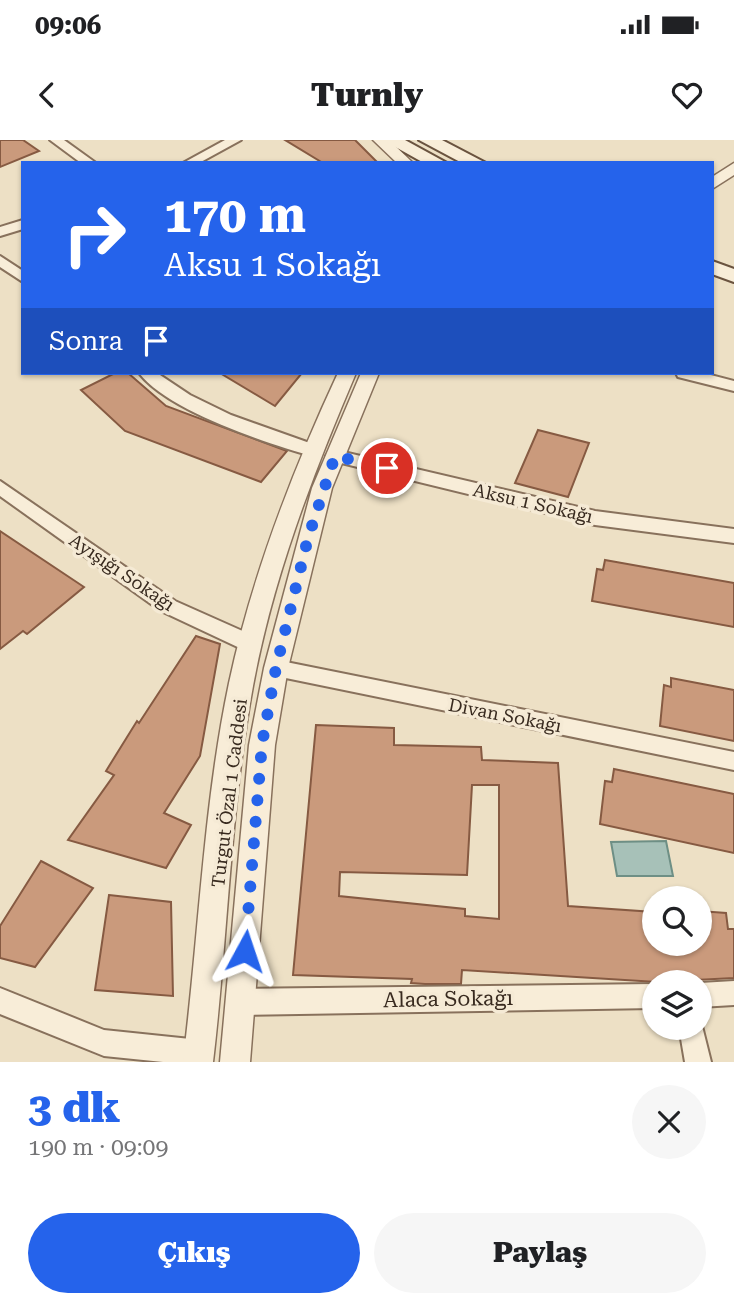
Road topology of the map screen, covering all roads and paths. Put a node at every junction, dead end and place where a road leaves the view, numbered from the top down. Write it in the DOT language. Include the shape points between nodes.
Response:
graph roads {
  1 [pos="56,140"];
  2 [pos="235,140"];
  3 [pos="380,140"];
  4 [pos="392,140"];
  5 [pos="428,140"];
  6 [pos="87,161"];
  7 [pos="193,161"];
  8 [pos="404,161"];
  9 [pos="434,161"];
  10 [pos="467,161"];
  11 [pos="734,168"];
  12 [pos="714,183"];
  13 [pos="21,226"];
  14 [pos="0,232"];
  15 [pos="0,260"];
  16 [pos="714,268"];
  17 [pos="21,276"];
  18 [pos="734,276"];
  19 [pos="714,284"];
  20 [pos="734,292"];
  21 [pos="150,375"];
  22 [pos="346,375"];
  23 [pos="369,375"];
  24 [pos="692,375"];
  25 [pos="734,386"];
  26 [pos="324,453"];
  27 [pos="0,487"];
  28 [pos="734,536"];
  29 [pos="251,644"];
  30 [pos="276,668"];
  31 [pos="734,761"];
  32 [pos="734,993"];
  33 [pos="712,994"];
  34 [pos="642,996"];
  35 [pos="0,1001"];
  36 [pos="241,1002"];
  37 [pos="694,1040"];
  38 [pos="199,1058"];
  39 [pos="235,1062"];
  40 [pos="698,1062"];
  1 -- 6 [label="street"];
  2 -- 7 [label="street"];
  3 -- 8 [label="street"];
  4 -- 9 [label="main road"];
  5 -- 10 [label="main road"];
  11 -- 12 [label="street"];
  13 -- 14 [label="street"];
  15 -- 17 [label="street"];
  16 -- 18 [label="main road"];
  19 -- 20 [label="main road"];
  21 -- 26 [label="street, Aksu 1 Sokağı" via="222,417 274,440"];
  22 -- 26 [label="street, Turgut Özal 1 Caddesi"];
  23 -- 26 [label="street, Turgut Özal 1 Caddesi"];
  24 -- 25 [label="street"];
  26 -- 28 [label="street, Aksu 1 Sokağı" via="595,518"];
  26 -- 29 [label="street, Turgut Özal 1 Caddesi" via="292,500"];
  26 -- 30 [label="street, Turgut Özal 1 Caddesi"];
  27 -- 29 [label="street, Ayışığı Sokağı" via="168,606"];
  29 -- 38 [label="street, Turgut Özal 1 Caddesi" via="233,729"];
  30 -- 31 [label="street, Divan Sokağı"];
  30 -- 36 [label="street, Turgut Özal 1 Caddesi" via="262,744"];
  32 -- 33 [label="street"];
  34 -- 36 [label="street, Alaca Sokağı"];
  35 -- 38 [label="street" via="104,1043"];
  36 -- 39 [label="street, Turgut Özal 1 Caddesi"];
  37 -- 40 [label="street"];
}
